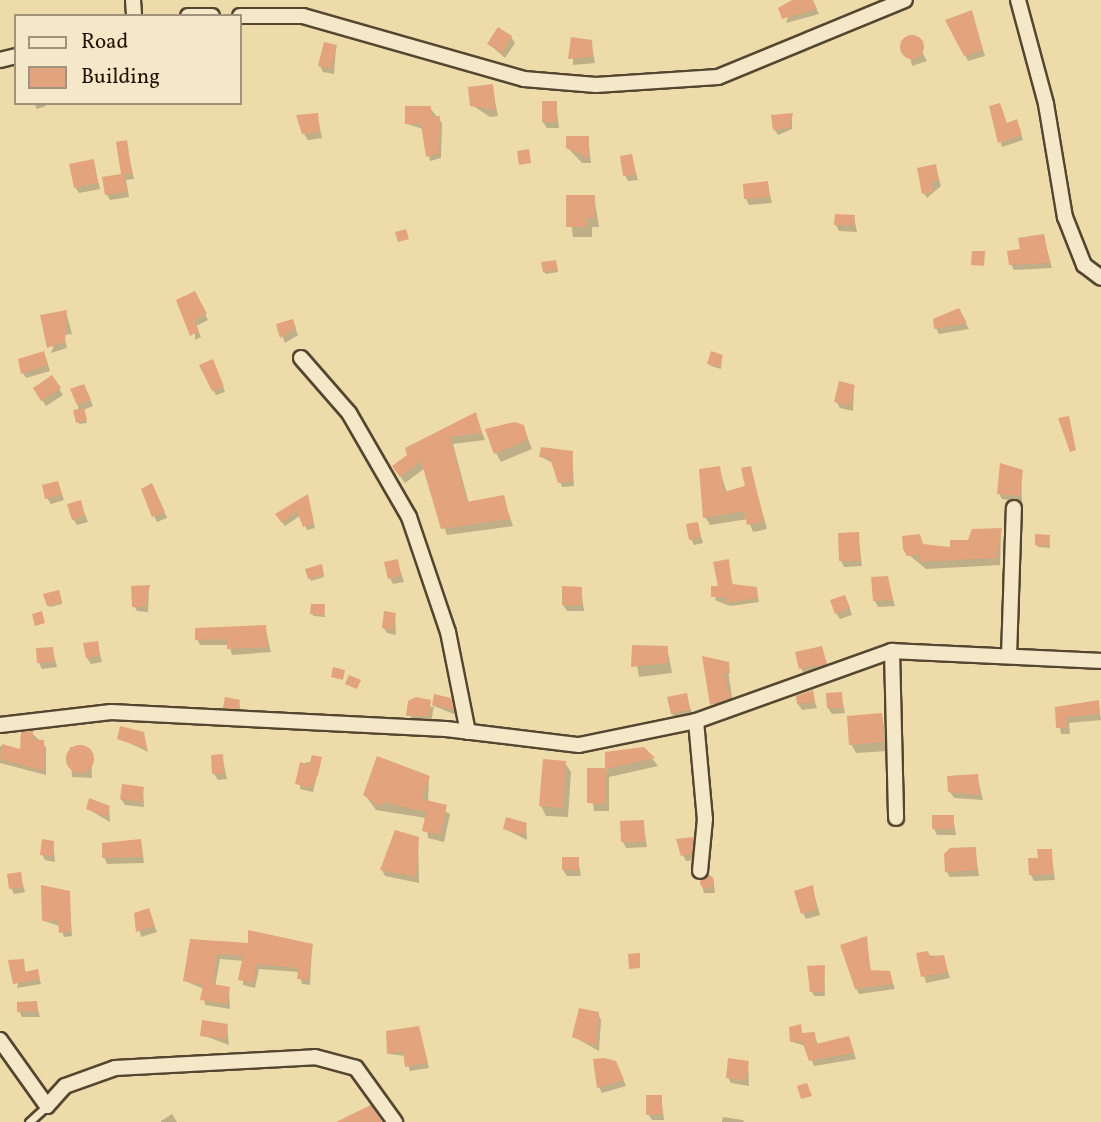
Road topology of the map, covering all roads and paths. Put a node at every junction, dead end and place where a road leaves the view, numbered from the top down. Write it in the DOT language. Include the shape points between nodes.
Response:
graph roads {
  1 [pos="905,0"];
  2 [pos="1018,0"];
  3 [pos="242,16"];
  4 [pos="1101,278"];
  5 [pos="301,358"];
  6 [pos="1014,508"];
  7 [pos="891,651"];
  8 [pos="1009,656"];
  9 [pos="1101,661"];
  10 [pos="696,721"];
  11 [pos="0,725"];
  12 [pos="468,732"];
  13 [pos="896,818"];
  14 [pos="701,871"];
  15 [pos="0,1040"];
  16 [pos="47,1106"];
  17 [pos="29,1122"];
  18 [pos="395,1122"];
  1 -- 3 [label="street" via="718,77 596,85 524,79 303,16"];
  2 -- 4 [label="street" via="1046,104 1065,217 1084,265"];
  5 -- 12 [label="street" via="349,413 409,517 448,632"];
  6 -- 8 [label="street"];
  7 -- 8 [label="street"];
  7 -- 10 [label="street"];
  7 -- 13 [label="street"];
  8 -- 9 [label="street"];
  10 -- 12 [label="street" via="552,746"];
  10 -- 14 [label="street" via="705,819"];
  11 -- 12 [label="street" via="111,712"];
  15 -- 16 [label="street"];
  16 -- 17 [label="lane"];
  16 -- 18 [label="street" via="65,1086 114,1068 315,1057 356,1069"];
}
